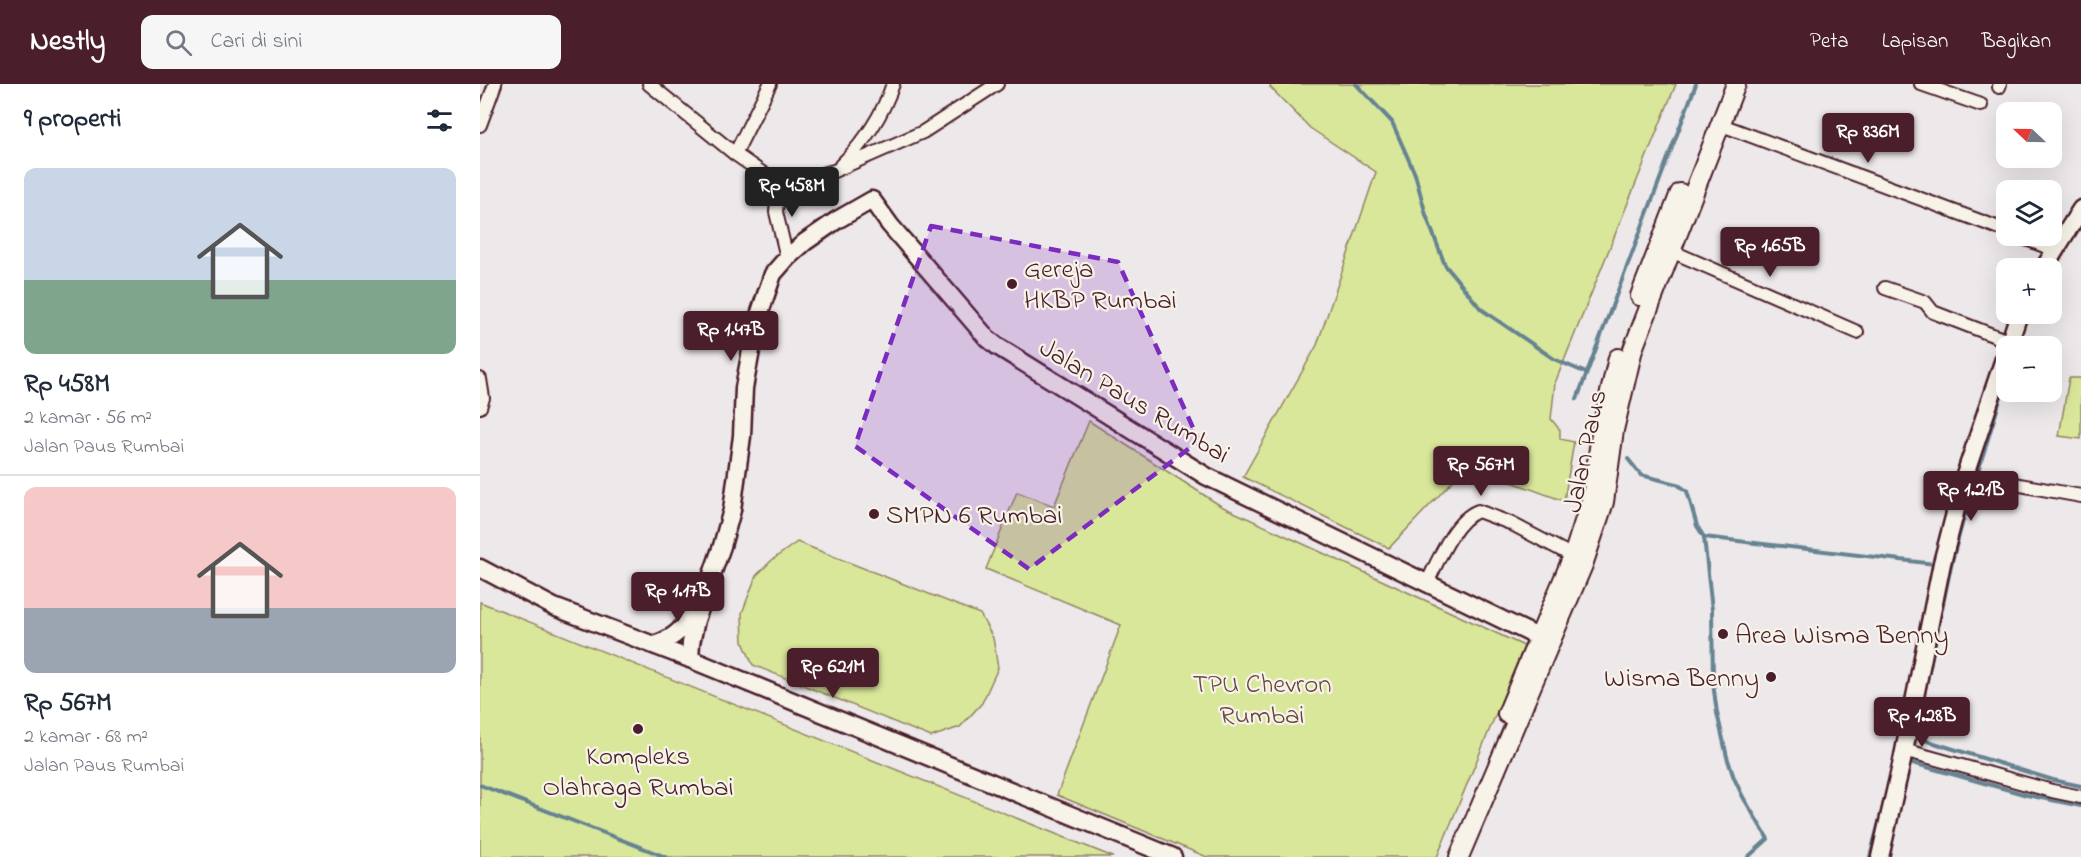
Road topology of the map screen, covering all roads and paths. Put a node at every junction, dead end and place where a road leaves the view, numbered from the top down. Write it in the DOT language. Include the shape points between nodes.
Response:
graph roads {
  1 [pos="495,84"];
  2 [pos="649,84"];
  3 [pos="770,84"];
  4 [pos="893,84"];
  5 [pos="998,84"];
  6 [pos="1723,84"];
  7 [pos="1736,84"];
  8 [pos="1922,84"];
  9 [pos="1981,105"];
  10 [pos="1719,124"];
  11 [pos="480,125"];
  12 [pos="735,154"];
  13 [pos="834,171"];
  14 [pos="779,180"];
  15 [pos="2081,209"];
  16 [pos="1996,227"];
  17 [pos="2046,246"];
  18 [pos="2052,248"];
  19 [pos="1671,251"];
  20 [pos="787,258"];
  21 [pos="2048,258"];
  22 [pos="1885,288"];
  23 [pos="1857,332"];
  24 [pos="1996,336"];
  25 [pos="1996,371"];
  26 [pos="480,379"];
  27 [pos="480,407"];
  28 [pos="1966,475"];
  29 [pos="2081,496"];
  30 [pos="1573,556"];
  31 [pos="480,568"];
  32 [pos="1427,583"];
  33 [pos="706,596"];
  34 [pos="1538,637"];
  35 [pos="654,645"];
  36 [pos="690,659"];
  37 [pos="1904,750"];
  38 [pos="2081,797"];
  39 [pos="1173,857"];
  40 [pos="1448,857"];
  41 [pos="1460,857"];
  42 [pos="1880,857"];
  1 -- 11 [label="street"];
  2 -- 12 [label="street"];
  3 -- 12 [label="street"];
  4 -- 13 [label="street" via="886,106 859,147"];
  5 -- 13 [label="street" via="923,132"];
  6 -- 30 [label="main road, Jalan Paus" via="1621,346 1602,427 1592,497"];
  7 -- 10 [label="main road, Jalan Paus"];
  8 -- 9 [label="street"];
  10 -- 16 [label="street"];
  10 -- 19 [label="main road, Jalan Paus"];
  12 -- 14 [label="street" via="771,179"];
  13 -- 14 [label="street" via="796,181"];
  14 -- 20 [label="street" via="776,212"];
  15 -- 18 [label="street"];
  17 -- 18 [label="street"];
  18 -- 21 [label="street"];
  19 -- 23 [label="street"];
  19 -- 41 [label="main road, Jalan Paus" via="1633,349 1612,442 1604,502 1583,565"];
  20 -- 32 [label="street, Jalan Paus Rumbai" via="837,220 872,200 997,346 1206,476"];
  20 -- 33 [label="street, Jalan Paus Rumbai" via="773,274 756,324 744,388 732,510"];
  22 -- 24 [label="street" via="1925,302 1933,312"];
  25 -- 28 [label="street"];
  26 -- 27 [label="street"];
  28 -- 29 [label="street"];
  28 -- 37 [label="street" via="1942,563"];
  30 -- 32 [label="street" via="1510,523 1475,512 1461,523"];
  30 -- 34 [label="main road, Jalan Paus"];
  31 -- 35 [label="street" via="554,607"];
  32 -- 34 [label="street, Jalan Paus Rumbai"];
  33 -- 35 [label="street" via="670,640"];
  33 -- 36 [label="street, Jalan Paus Rumbai" via="696,620"];
  34 -- 40 [label="main road, Jalan Paus"];
  35 -- 36 [label="street"];
  36 -- 39 [label="street"];
  37 -- 38 [label="street"];
  37 -- 42 [label="street"];
}
